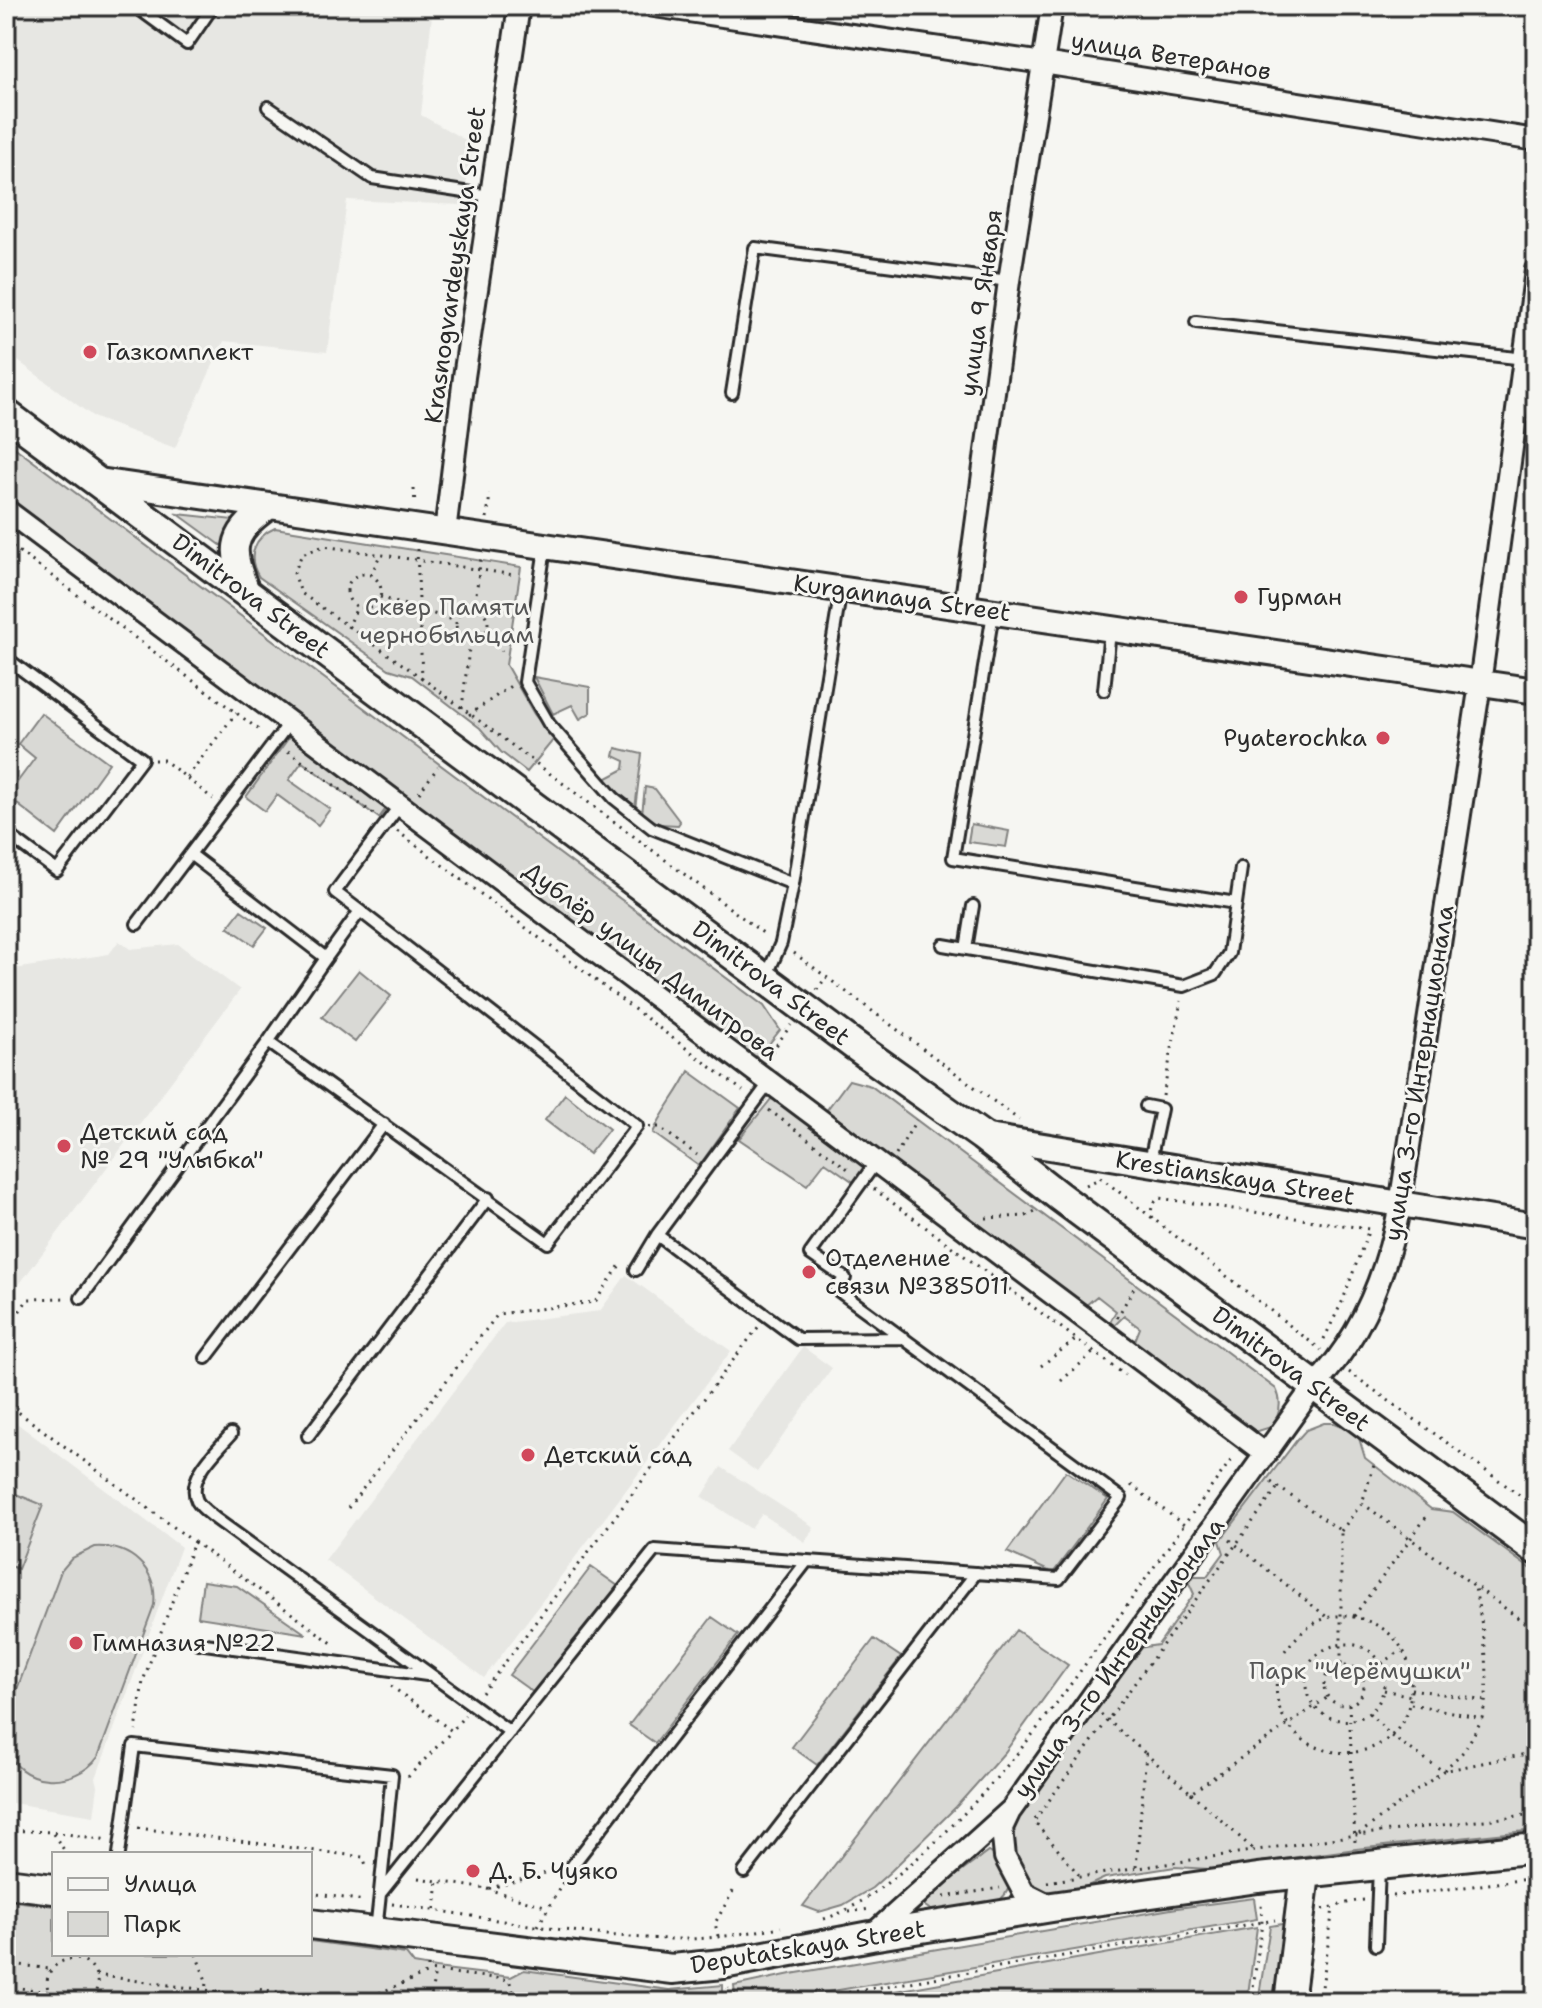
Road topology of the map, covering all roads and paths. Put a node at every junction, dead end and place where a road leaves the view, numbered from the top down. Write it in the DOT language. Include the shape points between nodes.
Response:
graph roads {
  1 [pos="135,6"];
  2 [pos="213,6"];
  3 [pos="519,6"];
  4 [pos="654,6"];
  5 [pos="1052,6"];
  6 [pos="1043,63"];
  7 [pos="268,107"];
  8 [pos="1536,140"];
  9 [pos="490,196"];
  10 [pos="1536,270"];
  11 [pos="1009,281"];
  12 [pos="1196,322"];
  13 [pos="1525,359"];
  14 [pos="732,393"];
  15 [pos="6,414"];
  16 [pos="99,481"];
  17 [pos="267,508"];
  18 [pos="6,510"];
  19 [pos="445,532"];
  20 [pos="6,542"];
  21 [pos="545,546"];
  22 [pos="380,555"];
  23 [pos="371,575"];
  24 [pos="514,575"];
  25 [pos="841,588"];
  26 [pos="248,594"];
  27 [pos="380,597"];
  28 [pos="357,607"];
  29 [pos="965,607"];
  30 [pos="993,611"];
  31 [pos="456,621"];
  32 [pos="348,628"];
  33 [pos="1110,629"];
  34 [pos="486,632"];
  35 [pos="470,640"];
  36 [pos="502,651"];
  37 [pos="6,658"];
  38 [pos="422,678"];
  39 [pos="1480,684"];
  40 [pos="513,685"];
  41 [pos="1104,690"];
  42 [pos="1536,691"];
  43 [pos="462,709"];
  44 [pos="236,713"];
  45 [pos="469,715"];
  46 [pos="290,722"];
  47 [pos="276,742"];
  48 [pos="453,747"];
  49 [pos="142,759"];
  50 [pos="186,778"];
  51 [pos="404,808"];
  52 [pos="225,809"];
  53 [pos="387,824"];
  54 [pos="6,834"];
  55 [pos="190,854"];
  56 [pos="1241,868"];
  57 [pos="793,884"];
  58 [pos="1236,903"];
  59 [pos="973,906"];
  60 [pos="360,911"];
  61 [pos="137,924"];
  62 [pos="943,945"];
  63 [pos="966,949"];
  64 [pos="326,958"];
  65 [pos="826,977"];
  66 [pos="765,979"];
  67 [pos="1184,986"];
  68 [pos="804,1007"];
  69 [pos="268,1042"];
  70 [pos="763,1077"];
  71 [pos="743,1091"];
  72 [pos="1146,1106"];
  73 [pos="1161,1109"];
  74 [pos="916,1120"];
  75 [pos="384,1124"];
  76 [pos="637,1126"];
  77 [pos="982,1136"];
  78 [pos="884,1162"];
  79 [pos="1150,1163"];
  80 [pos="709,1164"];
  81 [pos="1101,1178"];
  82 [pos="1060,1197"];
  83 [pos="488,1198"];
  84 [pos="1400,1205"];
  85 [pos="954,1220"];
  86 [pos="918,1221"];
  87 [pos="1155,1221"];
  88 [pos="1536,1226"];
  89 [pos="657,1235"];
  90 [pos="639,1266"];
  91 [pos="1136,1284"];
  92 [pos="81,1298"];
  93 [pos="766,1315"];
  94 [pos="1089,1321"];
  95 [pos="1112,1326"];
  96 [pos="6,1331"];
  97 [pos="904,1338"];
  98 [pos="1319,1349"];
  99 [pos="206,1358"];
  100 [pos="1041,1366"];
  101 [pos="1061,1381"];
  102 [pos="1314,1386"];
  103 [pos="6,1403"];
  104 [pos="231,1434"];
  105 [pos="308,1436"];
  106 [pos="1260,1462"];
  107 [pos="1374,1465"];
  108 [pos="1278,1487"];
  109 [pos="1362,1503"];
  110 [pos="348,1508"];
  111 [pos="1427,1516"];
  112 [pos="1341,1531"];
  113 [pos="1410,1539"];
  114 [pos="194,1542"];
  115 [pos="1236,1544"];
  116 [pos="1536,1550"];
  117 [pos="807,1561"];
  118 [pos="976,1573"];
  119 [pos="1475,1587"];
  120 [pos="1354,1616"];
  121 [pos="1327,1617"];
  122 [pos="1340,1617"];
  123 [pos="1536,1631"];
  124 [pos="198,1643"];
  125 [pos="1339,1643"];
  126 [pos="1403,1649"];
  127 [pos="1284,1652"];
  128 [pos="1310,1662"];
  129 [pos="1341,1665"];
  130 [pos="1381,1665"];
  131 [pos="363,1666"];
  132 [pos="429,1675"];
  133 [pos="1277,1676"];
  134 [pos="1362,1677"];
  135 [pos="1306,1679"];
  136 [pos="1411,1689"];
  137 [pos="1384,1690"];
  138 [pos="1411,1696"];
  139 [pos="1328,1697"];
  140 [pos="1486,1701"];
  141 [pos="1349,1704"];
  142 [pos="1411,1704"];
  143 [pos="473,1705"];
  144 [pos="1314,1707"];
  145 [pos="1094,1709"];
  146 [pos="1369,1713"];
  147 [pos="1482,1718"];
  148 [pos="1107,1720"];
  149 [pos="1350,1721"];
  150 [pos="1287,1723"];
  151 [pos="452,1731"];
  152 [pos="510,1732"];
  153 [pos="1391,1736"];
  154 [pos="134,1746"];
  155 [pos="1536,1752"];
  156 [pos="1146,1754"];
  157 [pos="1351,1754"];
  158 [pos="1443,1771"];
  159 [pos="1191,1793"];
  160 [pos="390,1796"];
  161 [pos="1011,1810"];
  162 [pos="1536,1814"];
  163 [pos="6,1830"];
  164 [pos="52,1832"];
  165 [pos="1356,1835"];
  166 [pos="120,1842"];
  167 [pos="1536,1848"];
  168 [pos="1255,1851"];
  169 [pos="66,1852"];
  170 [pos="119,1852"];
  171 [pos="572,1866"];
  172 [pos="1365,1867"];
  173 [pos="367,1868"];
  174 [pos="1136,1868"];
  175 [pos="744,1872"];
  176 [pos="1305,1874"];
  177 [pos="1080,1877"];
  178 [pos="418,1878"];
  179 [pos="1536,1878"];
  180 [pos="438,1881"];
  181 [pos="6,1883"];
  182 [pos="1020,1885"];
  183 [pos="52,1889"];
  184 [pos="487,1889"];
  185 [pos="380,1894"];
  186 [pos="1261,1896"];
  187 [pos="1378,1898"];
  188 [pos="905,1903"];
  189 [pos="1052,1907"];
  190 [pos="549,1908"];
  191 [pos="1333,1908"];
  192 [pos="1319,1909"];
  193 [pos="435,1910"];
  194 [pos="846,1912"];
  195 [pos="1288,1917"];
  196 [pos="1262,1923"];
  197 [pos="312,1924"];
  198 [pos="538,1926"];
  199 [pos="376,1933"];
  200 [pos="718,1936"];
  201 [pos="871,1936"];
  202 [pos="1376,1945"];
  203 [pos="197,1956"];
  204 [pos="6,1963"];
  205 [pos="428,1966"];
  206 [pos="52,1969"];
  207 [pos="435,1971"];
  208 [pos="96,1975"];
  209 [pos="169,1985"];
  210 [pos="6,1986"];
  211 [pos="728,1988"];
  212 [pos="39,1990"];
  213 [pos="206,1990"];
  214 [pos="49,1992"];
  215 [pos="93,1998"];
  216 [pos="255,1999"];
  217 [pos="103,2000"];
  218 [pos="38,2002"];
  219 [pos="55,2002"];
  220 [pos="89,2002"];
  221 [pos="126,2002"];
  222 [pos="166,2002"];
  223 [pos="204,2002"];
  224 [pos="349,2002"];
  225 [pos="357,2002"];
  226 [pos="430,2002"];
  227 [pos="517,2002"];
  228 [pos="722,2002"];
  229 [pos="793,2002"];
  230 [pos="1251,2002"];
  231 [pos="1289,2002"];
  232 [pos="1320,2002"];
  1 -- 2 [label="lane" via="187,44"];
  3 -- 9 [label="street, Krasnogvardeyskaya Street"];
  4 -- 6 [label="street, улица Ветеранов"];
  5 -- 6 [label="street, улица 9 Января"];
  6 -- 8 [label="street, улица Ветеранов"];
  6 -- 11 [label="street, улица 9 Января"];
  7 -- 9 [label="lane" via="372,178"];
  9 -- 19 [label="street, Krasnogvardeyskaya Street"];
  10 -- 13 [label="street, улица 3-го Интернационала"];
  11 -- 14 [label="lane" via="755,248"];
  11 -- 29 [label="street, улица 9 Января"];
  12 -- 13 [label="lane"];
  13 -- 39 [label="street, улица 3-го Интернационала"];
  15 -- 16 [label="main road, Dimitrova Street"];
  16 -- 17 [label="street, Kurgannaya Street"];
  16 -- 26 [label="main road, Dimitrova Street"];
  17 -- 19 [label="street, Kurgannaya Street"];
  17 -- 26 [label="street" via="243,526 235,542"];
  18 -- 46 [label="street, Дублёр улицы Димитрова"];
  19 -- 21 [label="street, Kurgannaya Street"];
  20 -- 44 [label="path"];
  21 -- 25 [label="street, Kurgannaya Street"];
  21 -- 57 [label="lane" via="525,682 549,724 614,798 652,828"];
  22 -- 23 [label="path"];
  22 -- 24 [label="path"];
  22 -- 32 [label="path" via="324,546 298,558 294,573 301,593"];
  23 -- 27 [label="path" via="380,585"];
  23 -- 28 [label="path" via="357,575 348,583 347,595"];
  25 -- 29 [label="street, Kurgannaya Street"];
  25 -- 57 [label="lane"];
  26 -- 48 [label="main road, Dimitrova Street"];
  27 -- 28 [label="path" via="370,607"];
  27 -- 31 [label="path"];
  28 -- 32 [label="path"];
  29 -- 30 [label="street, Kurgannaya Street"];
  30 -- 33 [label="street, Kurgannaya Street"];
  30 -- 58 [label="lane" via="953,858 978,867"];
  31 -- 34 [label="path" via="466,610 476,609 487,620"];
  31 -- 35 [label="path" via="461,635"];
  32 -- 38 [label="path"];
  33 -- 39 [label="street, Kurgannaya Street"];
  33 -- 41 [label="lane"];
  34 -- 35 [label="path"];
  34 -- 36 [label="path"];
  35 -- 43 [label="path"];
  37 -- 49 [label="lane"];
  39 -- 42 [label="street, Kurgannaya Street"];
  39 -- 84 [label="street, улица 3-го Интернационала"];
  40 -- 45 [label="path"];
  44 -- 47 [label="path"];
  44 -- 50 [label="path"];
  46 -- 47 [label="lane"];
  46 -- 51 [label="street, Дублёр улицы Димитрова"];
  47 -- 52 [label="lane"];
  47 -- 53 [label="path"];
  48 -- 51 [label="path"];
  48 -- 66 [label="main road, Dimitrova Street"];
  49 -- 50 [label="path" via="164,760"];
  49 -- 54 [label="lane" via="57,871"];
  50 -- 52 [label="path"];
  51 -- 53 [label="lane"];
  51 -- 70 [label="street, Дублёр улицы Димитрова"];
  52 -- 55 [label="lane"];
  53 -- 60 [label="lane" via="335,892"];
  55 -- 61 [label="lane"];
  55 -- 64 [label="lane"];
  56 -- 58 [label="lane"];
  57 -- 66 [label="lane" via="781,943"];
  58 -- 67 [label="lane" via="1229,953 1215,974"];
  59 -- 63 [label="lane"];
  60 -- 64 [label="lane"];
  60 -- 76 [label="lane"];
  62 -- 63 [label="lane"];
  63 -- 67 [label="lane"];
  64 -- 69 [label="lane"];
  65 -- 68 [label="path"];
  66 -- 68 [label="main road, Dimitrova Street"];
  67 -- 73 [label="path"];
  68 -- 70 [label="path"];
  68 -- 77 [label="main road, Dimitrova Street"];
  69 -- 75 [label="lane"];
  69 -- 92 [label="lane"];
  70 -- 71 [label="path"];
  70 -- 78 [label="street, Дублёр улицы Димитрова"];
  70 -- 80 [label="lane"];
  72 -- 73 [label="lane"];
  73 -- 79 [label="lane"];
  74 -- 78 [label="path"];
  75 -- 83 [label="lane"];
  75 -- 99 [label="lane"];
  76 -- 80 [label="path" via="659,1127"];
  76 -- 83 [label="lane" via="548,1243"];
  77 -- 79 [label="street, Krestianskaya Street"];
  77 -- 82 [label="main road, Dimitrova Street"];
  78 -- 85 [label="street, Дублёр улицы Димитрова"];
  78 -- 97 [label="lane" via="810,1254 845,1278 836,1289"];
  79 -- 84 [label="street, Krestianskaya Street"];
  80 -- 89 [label="lane"];
  81 -- 82 [label="path"];
  82 -- 85 [label="path" via="1026,1216"];
  82 -- 102 [label="main road, Dimitrova Street"];
  83 -- 105 [label="lane"];
  84 -- 88 [label="street, Krestianskaya Street"];
  84 -- 102 [label="street, улица 3-го Интернационала" via="1392,1246 1366,1313 1346,1351"];
  85 -- 86 [label="path"];
  85 -- 94 [label="street, Дублёр улицы Димитрова"];
  87 -- 98 [label="path" via="1151,1213 1159,1198 1369,1229"];
  89 -- 90 [label="lane"];
  89 -- 93 [label="lane"];
  90 -- 110 [label="path" via="622,1262 595,1302 498,1314"];
  91 -- 95 [label="path"];
  92 -- 96 [label="path" via="28,1299"];
  93 -- 97 [label="lane" via="798,1339"];
  93 -- 143 [label="path"];
  94 -- 95 [label="street, Дублёр улицы Димитрова"];
  94 -- 100 [label="path" via="1076,1339"];
  95 -- 101 [label="path" via="1094,1352"];
  95 -- 106 [label="street, Дублёр улицы Димитрова"];
  97 -- 118 [label="lane" via="1121,1498 1059,1579"];
  102 -- 106 [label="street, улица 3-го Интернационала"];
  102 -- 116 [label="main road, Dimitrova Street"];
  103 -- 114 [label="path"];
  104 -- 132 [label="lane" via="202,1470 194,1487 198,1503"];
  106 -- 108 [label="path"];
  106 -- 161 [label="street, улица 3-го Интернационала"];
  107 -- 109 [label="path"];
  108 -- 112 [label="path"];
  108 -- 115 [label="path"];
  109 -- 112 [label="path"];
  109 -- 113 [label="path"];
  111 -- 113 [label="path"];
  112 -- 122 [label="path"];
  113 -- 119 [label="path"];
  113 -- 120 [label="path"];
  114 -- 131 [label="path"];
  114 -- 154 [label="path" via="143,1681"];
  115 -- 121 [label="path"];
  115 -- 148 [label="path"];
  117 -- 118 [label="lane"];
  117 -- 152 [label="lane" via="655,1550"];
  117 -- 171 [label="lane"];
  118 -- 175 [label="lane"];
  119 -- 123 [label="path"];
  119 -- 140 [label="path" via="1486,1645"];
  120 -- 122 [label="path"];
  120 -- 126 [label="path" via="1375,1624"];
  121 -- 122 [label="path"];
  121 -- 127 [label="path" via="1298,1635"];
  122 -- 125 [label="path"];
  124 -- 131 [label="lane"];
  125 -- 128 [label="path"];
  125 -- 129 [label="path"];
  125 -- 130 [label="path" via="1364,1647"];
  126 -- 130 [label="path"];
  126 -- 136 [label="path" via="1412,1670"];
  129 -- 134 [label="path" via="1353,1667"];
  129 -- 139 [label="path" via="1324,1680"];
  130 -- 134 [label="path"];
  130 -- 137 [label="path"];
  131 -- 132 [label="lane"];
  131 -- 151 [label="path"];
  132 -- 143 [label="lane"];
  133 -- 150 [label="path" via="1275,1690"];
  134 -- 141 [label="path" via="1362,1693"];
  135 -- 144 [label="path"];
  136 -- 138 [label="path"];
  136 -- 140 [label="path"];
  137 -- 138 [label="path"];
  137 -- 146 [label="path"];
  138 -- 142 [label="path"];
  139 -- 141 [label="path"];
  139 -- 144 [label="path"];
  140 -- 147 [label="path"];
  141 -- 149 [label="path"];
  142 -- 147 [label="path"];
  142 -- 153 [label="path"];
  143 -- 151 [label="path"];
  143 -- 152 [label="lane"];
  144 -- 149 [label="path" via="1324,1716"];
  144 -- 150 [label="path"];
  145 -- 148 [label="path"];
  146 -- 149 [label="path"];
  146 -- 153 [label="path"];
  147 -- 158 [label="path" via="1465,1750"];
  148 -- 156 [label="path"];
  148 -- 177 [label="path" via="1034,1821"];
  149 -- 157 [label="path"];
  150 -- 157 [label="path" via="1315,1747"];
  150 -- 159 [label="path"];
  151 -- 160 [label="path"];
  152 -- 185 [label="lane"];
  153 -- 157 [label="path"];
  153 -- 158 [label="path"];
  154 -- 160 [label="lane" via="392,1775"];
  154 -- 166 [label="lane"];
  155 -- 158 [label="path"];
  156 -- 159 [label="path"];
  156 -- 174 [label="path"];
  157 -- 165 [label="path"];
  158 -- 165 [label="path"];
  159 -- 168 [label="path"];
  160 -- 185 [label="lane"];
  161 -- 182 [label="street, улица 3-го Интернационала" via="1002,1843"];
  161 -- 188 [label="street, улица 3-го Интернационала"];
  162 -- 165 [label="path"];
  163 -- 164 [label="path"];
  164 -- 166 [label="path"];
  164 -- 169 [label="path"];
  165 -- 168 [label="path"];
  165 -- 172 [label="path"];
  166 -- 170 [label="lane"];
  166 -- 173 [label="path" via="135,1828 363,1857"];
  167 -- 172 [label="main road, Deputatskaya Street"];
  168 -- 174 [label="path"];
  171 -- 184 [label="path"];
  171 -- 190 [label="path"];
  172 -- 176 [label="main road, Deputatskaya Street"];
  172 -- 187 [label="lane"];
  174 -- 177 [label="path"];
  175 -- 200 [label="path" via="715,1923"];
  176 -- 189 [label="main road, Deputatskaya Street"];
  176 -- 231 [label="main road"];
  177 -- 182 [label="path"];
  178 -- 180 [label="path"];
  179 -- 187 [label="path"];
  180 -- 184 [label="path"];
  180 -- 193 [label="path"];
  181 -- 183 [label="main road"];
  182 -- 188 [label="path"];
  182 -- 189 [label="street" via="1024,1893"];
  184 -- 190 [label="path"];
  185 -- 199 [label="lane"];
  186 -- 196 [label="path"];
  187 -- 191 [label="path" via="1346,1901"];
  187 -- 202 [label="lane"];
  188 -- 194 [label="path"];
  188 -- 201 [label="street, улица 3-го Интернационала"];
  189 -- 201 [label="main road, Deputatskaya Street"];
  190 -- 198 [label="path"];
  191 -- 192 [label="path"];
  191 -- 232 [label="path"];
  195 -- 196 [label="path"];
  196 -- 229 [label="path"];
  196 -- 230 [label="path"];
  197 -- 199 [label="main road, Deputatskaya Street"];
  199 -- 201 [label="main road, Deputatskaya Street" via="672,1969"];
  203 -- 213 [label="path"];
  204 -- 206 [label="path"];
  205 -- 207 [label="path"];
  206 -- 208 [label="path" via="78,1959"];
  206 -- 214 [label="path"];
  207 -- 225 [label="path"];
  207 -- 226 [label="path"];
  207 -- 227 [label="path" via="509,1980"];
  208 -- 209 [label="path"];
  208 -- 215 [label="path"];
  209 -- 213 [label="path"];
  209 -- 222 [label="path"];
  210 -- 212 [label="path"];
  211 -- 228 [label="path"];
  212 -- 214 [label="path"];
  212 -- 218 [label="path"];
  213 -- 216 [label="path"];
  213 -- 223 [label="path"];
  214 -- 219 [label="path"];
  215 -- 217 [label="path"];
  215 -- 220 [label="path"];
  216 -- 224 [label="path" via="257,1989"];
  217 -- 221 [label="path"];
}
